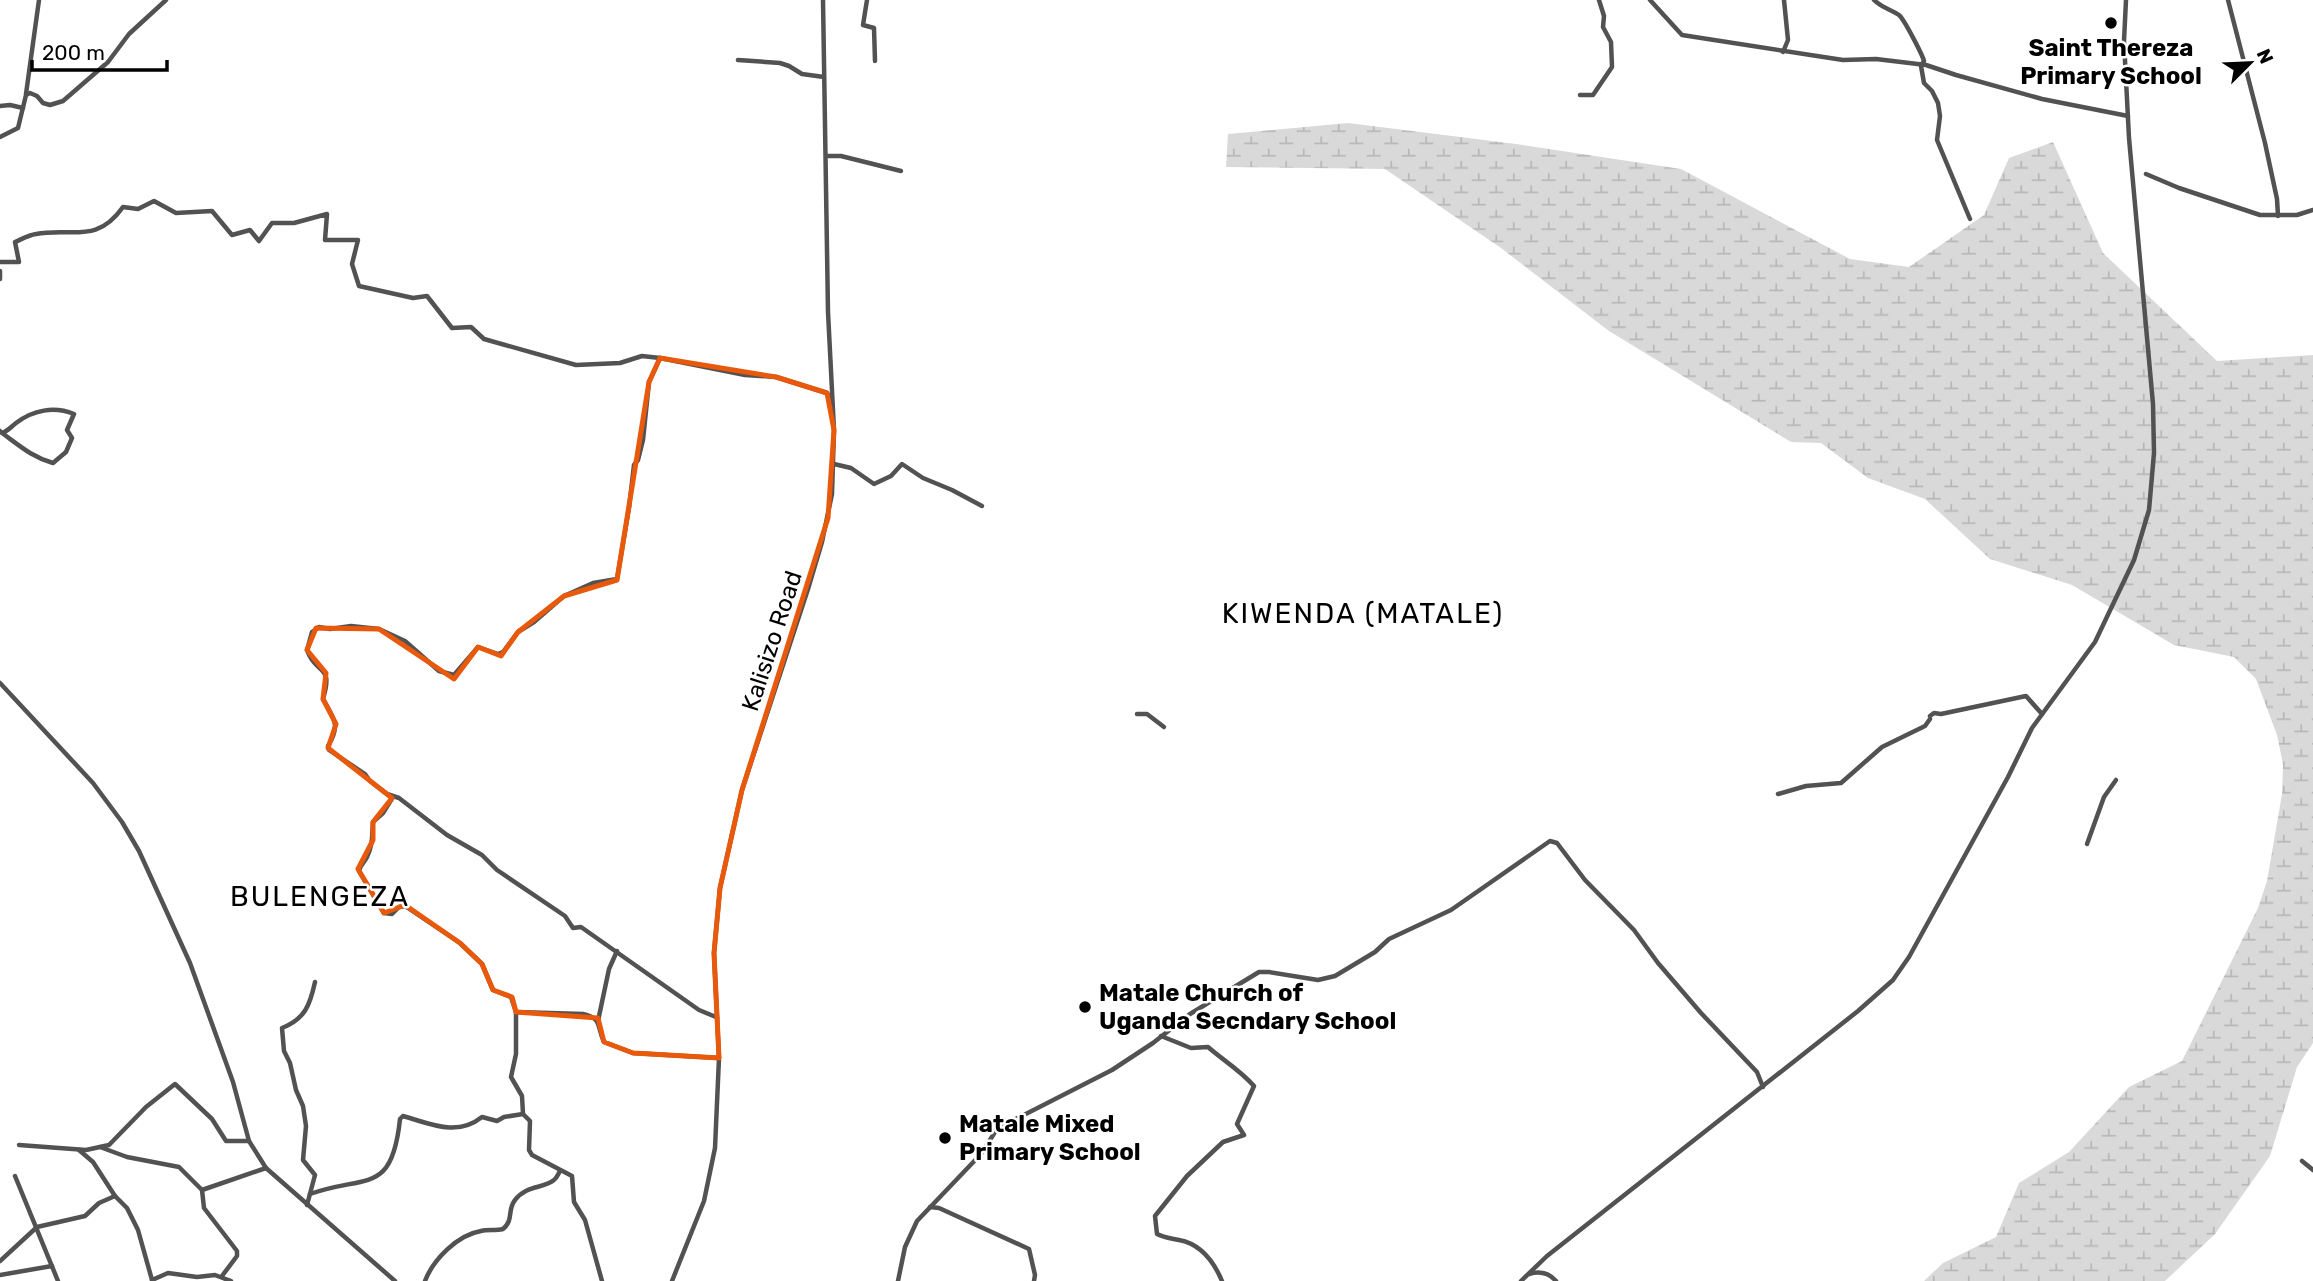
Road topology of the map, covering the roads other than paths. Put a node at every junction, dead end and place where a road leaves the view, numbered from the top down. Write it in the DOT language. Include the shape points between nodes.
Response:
graph roads {
  1 [pos="39,0"];
  2 [pos="166,0"];
  3 [pos="867,0"];
  4 [pos="1599,0"];
  5 [pos="1650,0"];
  6 [pos="1784,0"];
  7 [pos="1874,0"];
  8 [pos="2126,0"];
  9 [pos="2228,0"];
  10 [pos="824,1"];
  11 [pos="1783,52"];
  12 [pos="738,60"];
  13 [pos="875,61"];
  14 [pos="1921,66"];
  15 [pos="824,77"];
  16 [pos="26,95"];
  17 [pos="1580,95"];
  18 [pos="0,106"];
  19 [pos="23,108"];
  20 [pos="2128,116"];
  21 [pos="0,137"];
  22 [pos="826,156"];
  23 [pos="901,172"];
  24 [pos="2146,174"];
  25 [pos="2313,210"];
  26 [pos="2278,216"];
  27 [pos="1970,219"];
  28 [pos="0,262"];
  29 [pos="0,271"];
  30 [pos="0,279"];
  31 [pos="660,358"];
  32 [pos="834,408"];
  33 [pos="1,432"];
  34 [pos="834,464"];
  35 [pos="982,506"];
  36 [pos="0,683"];
  37 [pos="1137,714"];
  38 [pos="2042,714"];
  39 [pos="1164,727"];
  40 [pos="2116,780"];
  41 [pos="1778,794"];
  42 [pos="393,797"];
  43 [pos="2087,844"];
  44 [pos="617,951"];
  45 [pos="315,982"];
  46 [pos="516,1012"];
  47 [pos="716,1017"];
  48 [pos="598,1021"];
  49 [pos="1160,1036"];
  50 [pos="719,1058"];
  51 [pos="1763,1087"];
  52 [pos="523,1114"];
  53 [pos="250,1141"];
  54 [pos="19,1145"];
  55 [pos="100,1147"];
  56 [pos="78,1150"];
  57 [pos="2302,1161"];
  58 [pos="266,1168"];
  59 [pos="2313,1170"];
  60 [pos="560,1171"];
  61 [pos="15,1176"];
  62 [pos="202,1190"];
  63 [pos="310,1194"];
  64 [pos="114,1196"];
  65 [pos="307,1205"];
  66 [pos="930,1207"];
  67 [pos="37,1227"];
  68 [pos="0,1261"];
  69 [pos="52,1266"];
  70 [pos="0,1275"];
  71 [pos="1525,1275"];
  72 [pos="222,1276"];
  73 [pos="152,1280"];
  74 [pos="58,1281"];
  75 [pos="230,1281"];
  76 [pos="395,1281"];
  77 [pos="425,1281"];
  78 [pos="602,1281"];
  79 [pos="672,1281"];
  80 [pos="898,1281"];
  81 [pos="1034,1281"];
  82 [pos="1222,1281"];
  83 [pos="1521,1281"];
  84 [pos="1556,1281"];
  1 -- 16 [label="street"];
  2 -- 16 [label="street" via="63,102 50,105"];
  3 -- 13 [label="street" via="863,25 874,28"];
  4 -- 17 [label="street" via="1611,42 1612,66 1593,95"];
  5 -- 11 [label="street" via="1682,35"];
  6 -- 11 [label="street" via="1788,40"];
  7 -- 14 [label="street" via="1903,19 1922,53"];
  8 -- 20 [label="street"];
  9 -- 26 [label="street" via="2265,143"];
  10 -- 15 [label="street, Kalisizo Road"];
  11 -- 14 [label="street"];
  12 -- 15 [label="street" via="780,63 802,74"];
  14 -- 20 [label="street" via="2074,107"];
  14 -- 27 [label="street" via="1924,83 1938,103 1937,140"];
  15 -- 22 [label="street, Kalisizo Road"];
  16 -- 19 [label="street"];
  18 -- 19 [label="street"];
  19 -- 21 [label="street" via="18,128"];
  20 -- 38 [label="street" via="2153,404 2151,499 2134,560 2101,632"];
  22 -- 23 [label="street"];
  22 -- 32 [label="street, Kalisizo Road"];
  24 -- 26 [label="street" via="2243,210"];
  25 -- 26 [label="street"];
  28 -- 31 [label="street" via="19,262 15,242 36,234 79,234 112,222 123,207 138,209 154,201 176,212 212,211 232,234 250,230 259,241 272,223 294,223 327,214 326,240 359,240 352,264 359,286 413,298 427,296 452,328 471,327 484,339 576,365"];
  29 -- 30 [label="street"];
  31 -- 32 [label="street" via="776,377 827,393"];
  31 -- 42 [label="street" via="649,382 617,579 593,583 564,596 518,632 503,652 478,647 454,675 439,671 405,642 379,629 319,627 313,632 308,654 326,673 323,699 336,724 328,748"];
  32 -- 34 [label="street, Kalisizo Road"];
  33 -- 33 [label="street" via="34,457 53,463 66,452 72,438 67,430 74,414 51,408"];
  34 -- 35 [label="street" via="851,468 874,484 902,464"];
  34 -- 47 [label="street, Kalisizo Road" via="822,542 752,758 720,888 715,931"];
  36 -- 53 [label="street" via="93,783 139,851 201,992"];
  37 -- 39 [label="street" via="1147,714"];
  38 -- 41 [label="street" via="2026,696 1934,713 1925,726 1882,747 1840,783"];
  38 -- 51 [label="street" via="1893,980"];
  40 -- 43 [label="street" via="2104,797"];
  42 -- 44 [label="street" via="482,855 565,916 573,929 582,927"];
  42 -- 46 [label="street" via="373,822 373,840 359,872 384,914 405,906 460,943 482,964 493,990 511,997"];
  44 -- 47 [label="street" via="699,1010"];
  44 -- 48 [label="street" via="608,969"];
  45 -- 63 [label="street" via="305,1014 282,1028 285,1055 303,1106 303,1160 315,1175"];
  46 -- 48 [label="street" via="583,1014"];
  46 -- 52 [label="street" via="511,1077 522,1096"];
  47 -- 50 [label="street, Kalisizo Road"];
  48 -- 50 [label="street" via="604,1042 633,1053"];
  49 -- 51 [label="street" via="1259,972 1318,980 1335,976 1389,939 1451,910 1553,841 1757,1073"];
  49 -- 66 [label="street" via="1112,1070 995,1132 975,1161"];
  49 -- 82 [label="street" via="1191,1048 1208,1047 1254,1086 1237,1124 1244,1135 1223,1142 1187,1176 1155,1216 1157,1234 1182,1240 1208,1255"];
  50 -- 79 [label="street, Kalisizo Road" via="710,1177"];
  51 -- 71 [label="street"];
  52 -- 60 [label="street" via="530,1121 530,1153"];
  52 -- 63 [label="street" via="497,1121 482,1117 471,1125 453,1128 403,1116 386,1169 368,1181"];
  53 -- 55 [label="street" via="226,1141 212,1119 175,1084 146,1107 113,1144"];
  53 -- 58 [label="street"];
  54 -- 56 [label="street"];
  55 -- 56 [label="street"];
  55 -- 62 [label="street" via="179,1167"];
  56 -- 64 [label="street" via="93,1162"];
  57 -- 59 [label="street"];
  58 -- 62 [label="street"];
  58 -- 65 [label="street"];
  60 -- 77 [label="street" via="554,1180 515,1199 511,1220 503,1229 476,1232 444,1250"];
  60 -- 78 [label="street" via="573,1179 574,1202 585,1220"];
  61 -- 67 [label="street"];
  62 -- 72 [label="street" via="204,1208 237,1251"];
  63 -- 65 [label="street"];
  64 -- 67 [label="street" via="85,1216"];
  64 -- 73 [label="street" via="138,1230"];
  65 -- 76 [label="street"];
  66 -- 80 [label="street" via="911,1230"];
  66 -- 81 [label="street" via="1029,1249"];
  67 -- 68 [label="street"];
  67 -- 69 [label="street"];
  69 -- 70 [label="street"];
  69 -- 74 [label="street"];
  71 -- 83 [label="street"];
  71 -- 84 [label="street" via="1537,1272"];
  72 -- 73 [label="street" via="168,1273"];
  72 -- 75 [label="street"];
}
